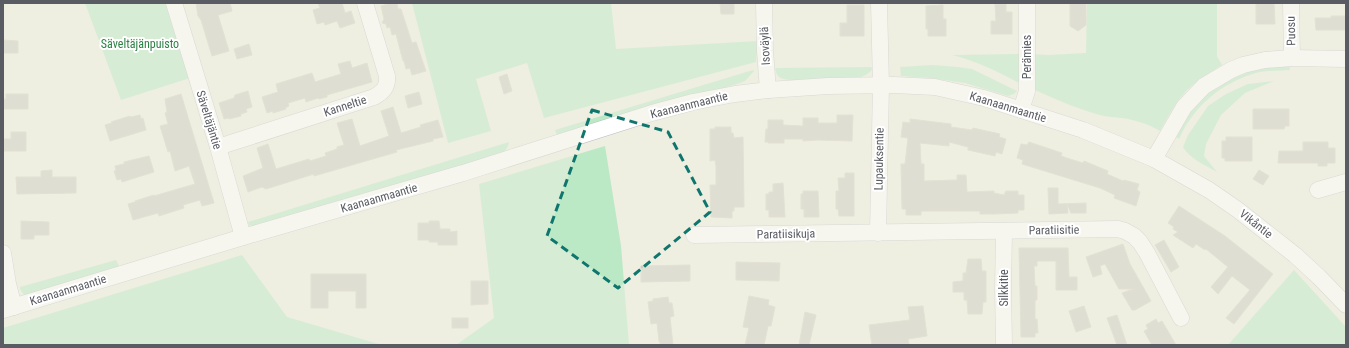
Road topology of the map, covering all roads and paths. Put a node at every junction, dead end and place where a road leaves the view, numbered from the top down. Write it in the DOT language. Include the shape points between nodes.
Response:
graph roads {
  1 [pos="174,3"];
  2 [pos="366,3"];
  3 [pos="764,3"];
  4 [pos="879,3"];
  5 [pos="1027,3"];
  6 [pos="1291,3"];
  7 [pos="1292,58"];
  8 [pos="1346,59"];
  9 [pos="880,85"];
  10 [pos="768,90"];
  11 [pos="1021,110"];
  12 [pos="218,146"];
  13 [pos="1154,159"];
  14 [pos="1346,182"];
  15 [pos="1318,190"];
  16 [pos="1004,231"];
  17 [pos="878,233"];
  18 [pos="694,235"];
  19 [pos="243,237"];
  20 [pos="4,262"];
  21 [pos="1346,305"];
  22 [pos="8,308"];
  23 [pos="1181,318"];
  24 [pos="1004,345"];
  1 -- 12 [label="street, Säveltäjäntie"];
  2 -- 12 [label="street, Kanneltie" via="386,76 387,82 382,92 374,97"];
  3 -- 10 [label="street, Isoväylä"];
  4 -- 9 [label="street"];
  5 -- 11 [label="street, Perämies" via="1027,91"];
  6 -- 7 [label="street, Puosu"];
  7 -- 8 [label="street"];
  7 -- 13 [label="street" via="1243,65 1204,86 1184,107"];
  9 -- 10 [label="street, Kaanaanmaantie"];
  9 -- 11 [label="street, Kaanaanmaantie" via="950,90"];
  9 -- 17 [label="street, Lupauksentie"];
  10 -- 19 [label="street, Kaanaanmaantie" via="693,102 462,174"];
  11 -- 13 [label="street, Kaanaanmaantie" via="1083,130"];
  12 -- 19 [label="street, Säveltäjäntie"];
  13 -- 21 [label="street, Vikåntie" via="1209,190 1238,210 1295,255"];
  14 -- 15 [label="street"];
  16 -- 17 [label="street, Paratiisitie"];
  16 -- 23 [label="street, Paratiisitie" via="1125,231 1134,236 1147,253"];
  16 -- 24 [label="street, Silkkitie"];
  17 -- 18 [label="street, Paratiisikuja"];
  19 -- 22 [label="street, Kaanaanmaantie"];
  20 -- 22 [label="street" via="8,284"];
}
